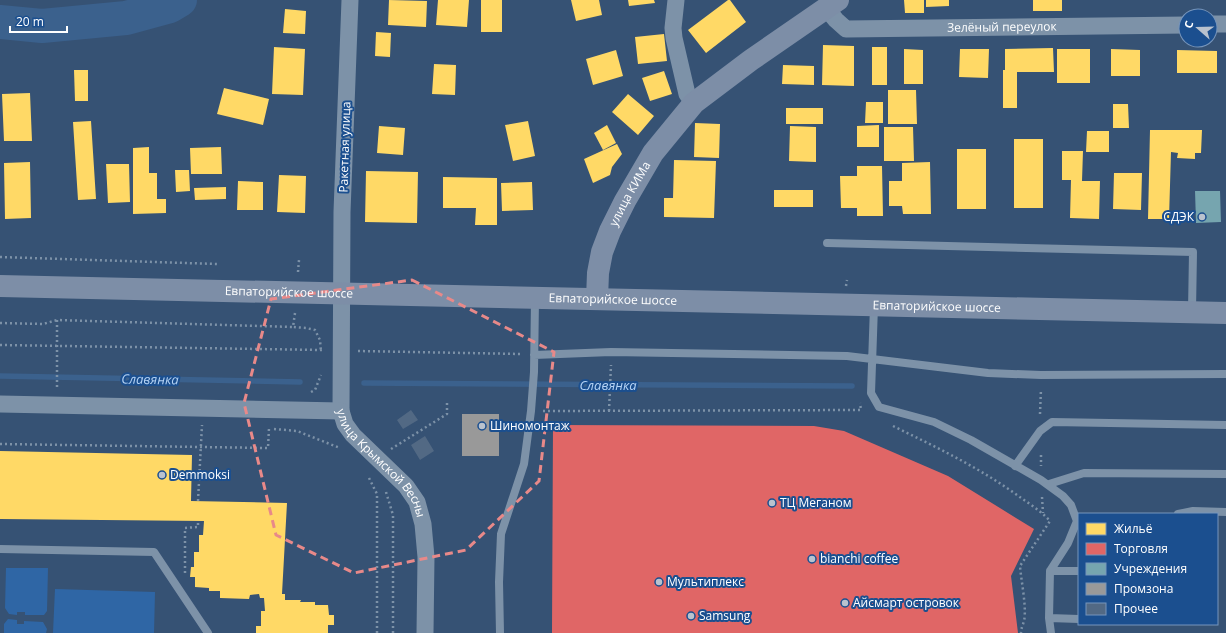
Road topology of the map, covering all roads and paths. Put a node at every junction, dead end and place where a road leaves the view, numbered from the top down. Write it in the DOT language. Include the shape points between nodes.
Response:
graph roads {
  1 [pos="350,0"];
  2 [pos="676,0"];
  3 [pos="832,4"];
  4 [pos="1178,25"];
  5 [pos="694,103"];
  6 [pos="826,243"];
  7 [pos="0,257"];
  8 [pos="217,264"];
  9 [pos="0,286"];
  10 [pos="343,294"];
  11 [pos="535,298"];
  12 [pos="597,299"];
  13 [pos="874,305"];
  14 [pos="1192,312"];
  15 [pos="1226,313"];
  16 [pos="57,320"];
  17 [pos="0,323"];
  18 [pos="293,327"];
  19 [pos="0,345"];
  20 [pos="58,346"];
  21 [pos="342,350"];
  22 [pos="611,352"];
  23 [pos="534,355"];
  24 [pos="873,359"];
  25 [pos="58,366"];
  26 [pos="1226,374"];
  27 [pos="860,398"];
  28 [pos="447,400"];
  29 [pos="0,404"];
  30 [pos="203,409"];
  31 [pos="860,410"];
  32 [pos="341,411"];
  33 [pos="531,411"];
  34 [pos="609,411"];
  35 [pos="867,414"];
  36 [pos="888,424"];
  37 [pos="1226,425"];
  38 [pos="0,444"];
  39 [pos="201,447"];
  40 [pos="345,452"];
  41 [pos="380,460"];
  42 [pos="1015,466"];
  43 [pos="1226,474"];
  44 [pos="372,477"];
  45 [pos="1049,484"];
  46 [pos="385,489"];
  47 [pos="198,501"];
  48 [pos="1226,512"];
  49 [pos="1183,513"];
  50 [pos="198,521"];
  51 [pos="1078,521"];
  52 [pos="0,549"];
  53 [pos="1050,571"];
  54 [pos="1078,571"];
  55 [pos="185,577"];
  56 [pos="1050,618"];
  57 [pos="1078,619"];
  58 [pos="208,633"];
  59 [pos="377,633"];
  60 [pos="393,633"];
  61 [pos="425,633"];
  62 [pos="500,633"];
  63 [pos="1021,633"];
  64 [pos="1051,633"];
  1 -- 10 [label="street, Ракетная улица" via="342,212"];
  2 -- 5 [label="street" via="674,38 687,94"];
  3 -- 4 [label="street, Зелёный переулок" via="836,20 846,29"];
  3 -- 5 [label="main road, улица КИМа"];
  5 -- 12 [label="main road, улица КИМа" via="653,154 624,201 602,252"];
  6 -- 14 [label="lane" via="1193,252"];
  7 -- 8 [label="path"];
  9 -- 10 [label="main road, Евпаторийское шоссе"];
  10 -- 11 [label="main road, Евпаторийское шоссе"];
  10 -- 21 [label="street, улица Крымской Весны"];
  11 -- 12 [label="main road, Евпаторийское шоссе"];
  11 -- 23 [label="lane"];
  12 -- 13 [label="main road, Евпаторийское шоссе"];
  13 -- 14 [label="main road, Евпаторийское шоссе"];
  13 -- 24 [label="lane"];
  14 -- 15 [label="main road, Евпаторийское шоссе"];
  16 -- 17 [label="path" via="43,324"];
  16 -- 18 [label="path"];
  16 -- 20 [label="path"];
  19 -- 20 [label="path"];
  20 -- 21 [label="path"];
  20 -- 25 [label="path"];
  21 -- 23 [label="path"];
  21 -- 32 [label="street, улица Крымской Весны"];
  22 -- 23 [label="lane"];
  22 -- 24 [label="lane" via="847,356"];
  22 -- 34 [label="path"];
  23 -- 33 [label="lane"];
  24 -- 26 [label="lane" via="988,373"];
  24 -- 42 [label="lane" via="871,393 880,407 934,422"];
  27 -- 31 [label="path"];
  28 -- 41 [label="path" via="447,414 394,446"];
  29 -- 30 [label="street"];
  30 -- 32 [label="street"];
  30 -- 39 [label="path"];
  31 -- 34 [label="path"];
  31 -- 35 [label="path"];
  32 -- 41 [label="street, улица Крымской Весны" via="345,424 353,435"];
  33 -- 34 [label="path"];
  33 -- 62 [label="lane" via="524,464 501,534"];
  36 -- 63 [label="path" via="955,457 1000,483 1043,513 1050,521 1020,566 1024,600"];
  37 -- 42 [label="lane" via="1052,422 1040,432"];
  38 -- 39 [label="path"];
  39 -- 40 [label="path" via="268,448 269,429 297,431 339,447"];
  39 -- 47 [label="path"];
  41 -- 61 [label="street, улица Крымской Весны" via="406,486 417,502 423,524 426,557"];
  42 -- 45 [label="lane"];
  43 -- 45 [label="lane" via="1084,473"];
  44 -- 59 [label="path" via="367,473 377,494"];
  45 -- 51 [label="lane" via="1071,505"];
  46 -- 60 [label="path" via="393,515"];
  48 -- 49 [label="lane"];
  50 -- 55 [label="path" via="198,527 185,528"];
  51 -- 53 [label="lane" via="1068,543"];
  52 -- 58 [label="lane" via="154,552"];
  53 -- 54 [label="lane"];
  53 -- 56 [label="lane"];
  56 -- 57 [label="lane"];
  56 -- 64 [label="lane"];
}
